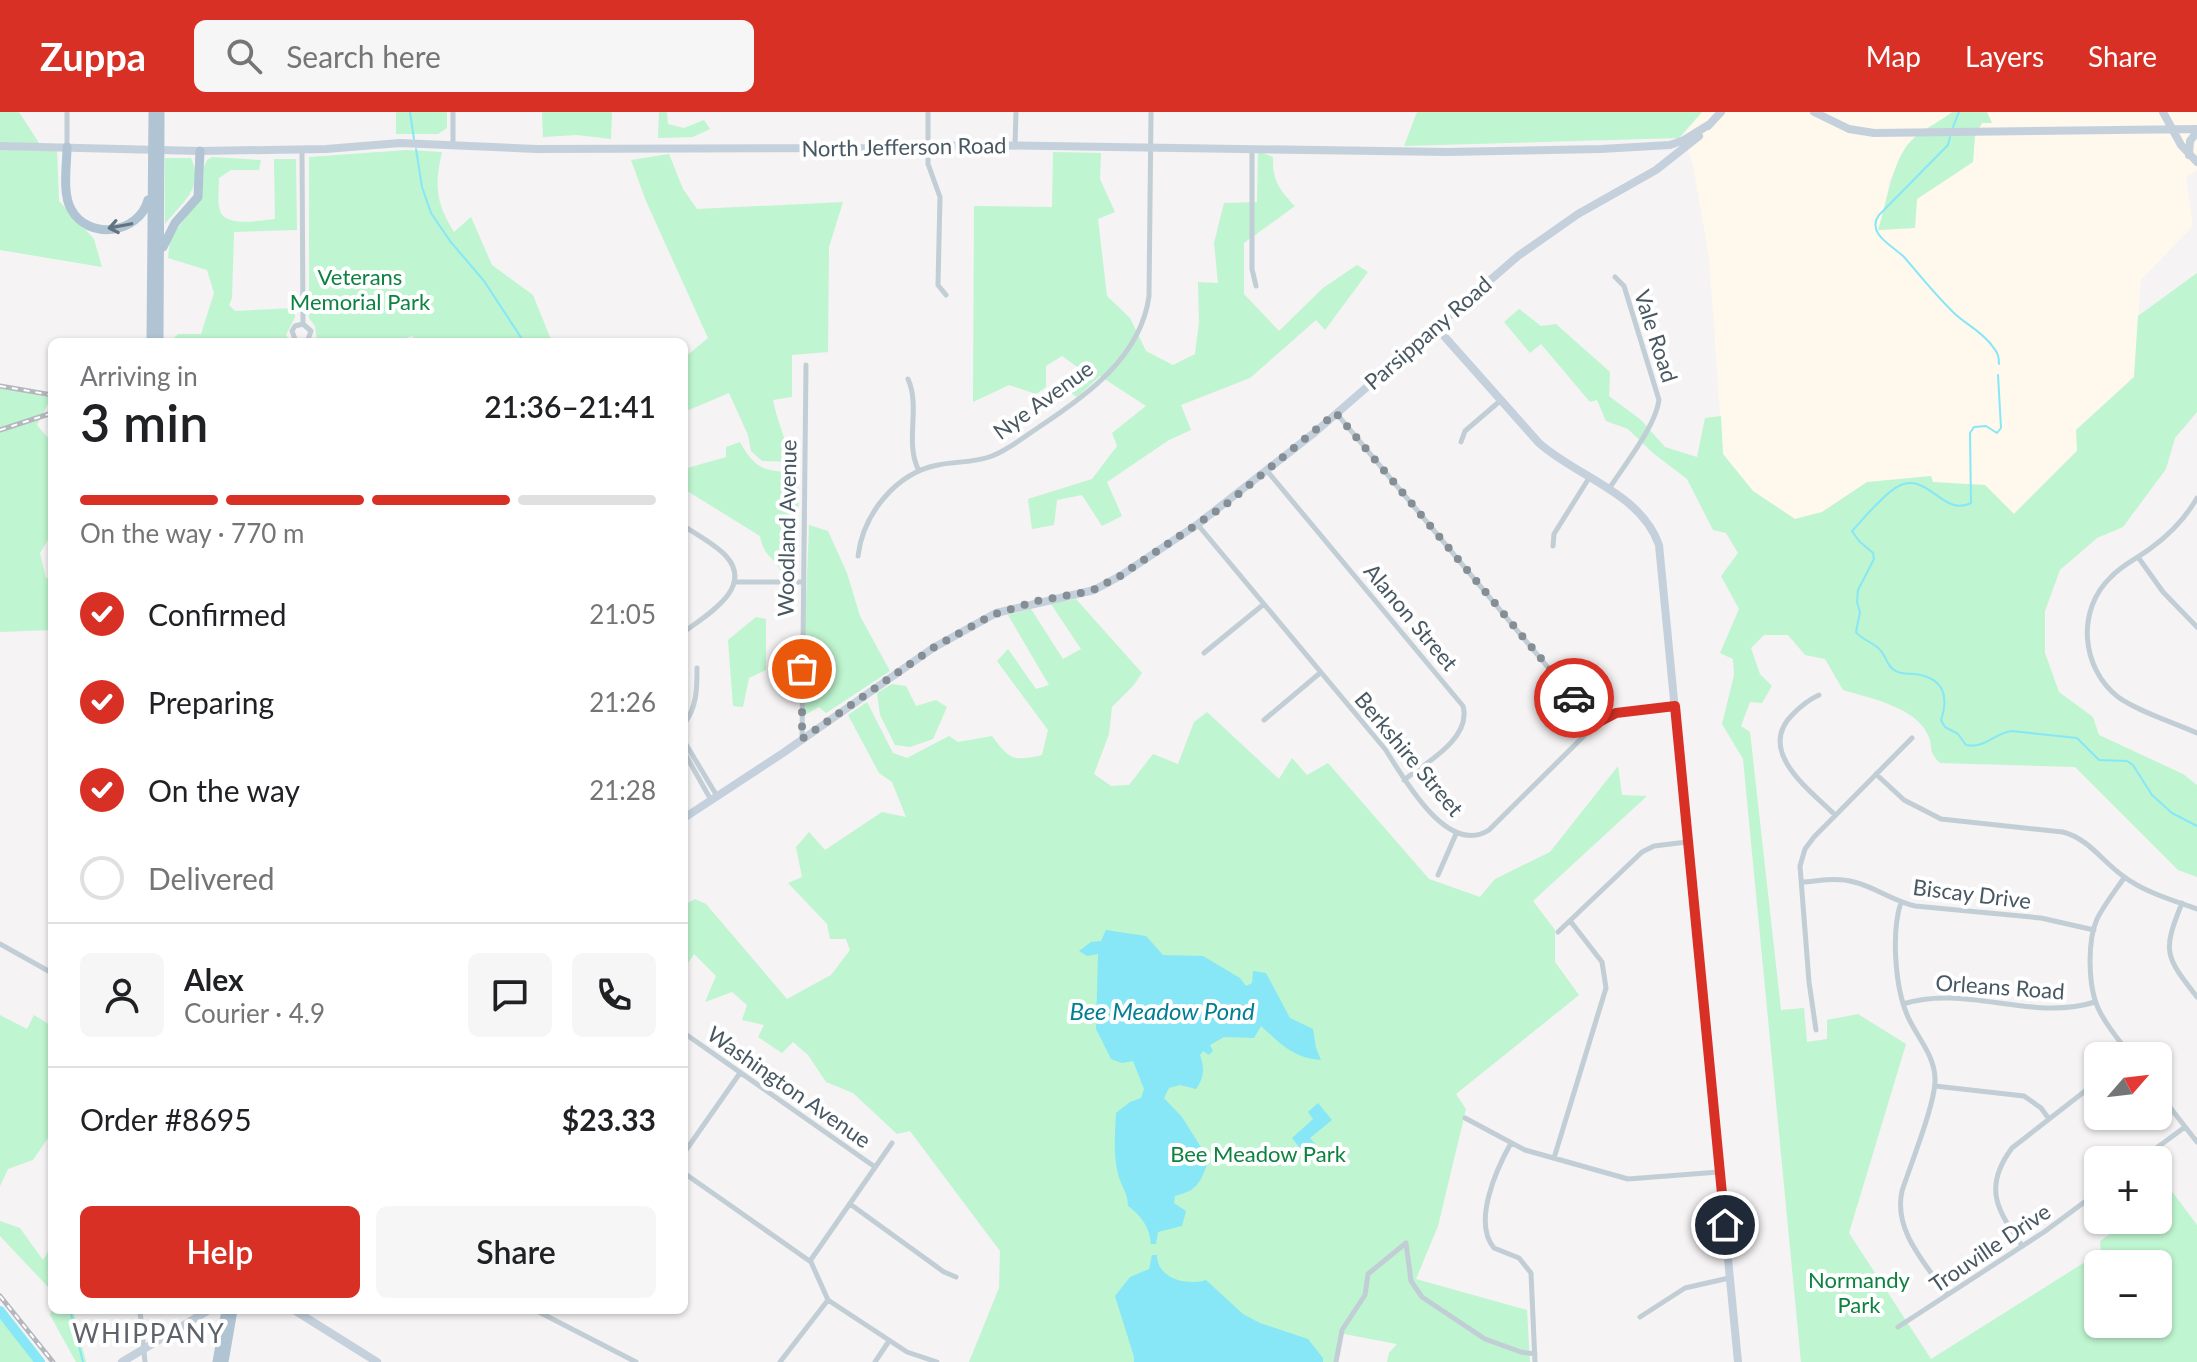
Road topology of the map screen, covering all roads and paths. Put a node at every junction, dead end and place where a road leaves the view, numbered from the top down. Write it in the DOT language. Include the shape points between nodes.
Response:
graph roads {
  1 [pos="67,112"];
  2 [pos="153,112"];
  3 [pos="160,112"];
  4 [pos="453,112"];
  5 [pos="928,112"];
  6 [pos="1016,112"];
  7 [pos="1151,112"];
  8 [pos="1721,112"];
  9 [pos="1814,112"];
  10 [pos="2163,112"];
  11 [pos="1710,124"];
  12 [pos="2172,129"];
  13 [pos="2197,131"];
  14 [pos="453,144"];
  15 [pos="0,146"];
  16 [pos="927,146"];
  17 [pos="1015,146"];
  18 [pos="1661,146"];
  19 [pos="67,147"];
  20 [pos="1151,147"];
  21 [pos="1649,147"];
  22 [pos="156,149"];
  23 [pos="302,149"];
  24 [pos="1252,149"];
  25 [pos="200,151"];
  26 [pos="2193,158"];
  27 [pos="1670,160"];
  28 [pos="152,165"];
  29 [pos="161,258"];
  30 [pos="1615,277"];
  31 [pos="1256,286"];
  32 [pos="946,295"];
  33 [pos="303,324"];
  34 [pos="1436,327"];
  35 [pos="151,338"];
  36 [pos="159,338"];
  37 [pos="293,338"];
  38 [pos="308,338"];
  39 [pos="806,365"];
  40 [pos="908,379"];
  41 [pos="1501,400"];
  42 [pos="1336,413"];
  43 [pos="1461,442"];
  44 [pos="919,471"];
  45 [pos="1268,472"];
  46 [pos="1589,478"];
  47 [pos="1608,490"];
  48 [pos="2197,498"];
  49 [pos="1198,524"];
  50 [pos="688,529"];
  51 [pos="1553,546"];
  52 [pos="858,556"];
  53 [pos="2138,557"];
  54 [pos="734,582"];
  55 [pos="802,582"];
  56 [pos="1264,604"];
  57 [pos="2194,620"];
  58 [pos="2197,627"];
  59 [pos="688,629"];
  60 [pos="1204,653"];
  61 [pos="697,668"];
  62 [pos="1320,673"];
  63 [pos="1819,695"];
  64 [pos="1675,706"];
  65 [pos="688,719"];
  66 [pos="1264,720"];
  67 [pos="1595,724"];
  68 [pos="2197,733"];
  69 [pos="1912,738"];
  70 [pos="802,739"];
  71 [pos="688,749"];
  72 [pos="688,758"];
  73 [pos="1876,774"];
  74 [pos="1404,780"];
  75 [pos="714,798"];
  76 [pos="688,815"];
  77 [pos="1835,815"];
  78 [pos="1456,834"];
  79 [pos="1688,841"];
  80 [pos="1438,875"];
  81 [pos="2124,878"];
  82 [pos="1801,882"];
  83 [pos="1901,902"];
  84 [pos="2182,903"];
  85 [pos="2197,909"];
  86 [pos="1571,922"];
  87 [pos="2094,930"];
  88 [pos="1558,932"];
  89 [pos="0,944"];
  90 [pos="48,971"];
  91 [pos="2197,997"];
  92 [pos="2095,1002"];
  93 [pos="1903,1004"];
  94 [pos="1816,1030"];
  95 [pos="688,1036"];
  96 [pos="2121,1042"];
  97 [pos="740,1073"];
  98 [pos="1935,1086"];
  99 [pos="2084,1092"];
  100 [pos="2172,1110"];
  101 [pos="1465,1118"];
  102 [pos="2049,1119"];
  103 [pos="2185,1127"];
  104 [pos="2197,1142"];
  105 [pos="892,1143"];
  106 [pos="1511,1143"];
  107 [pos="2159,1146"];
  108 [pos="688,1147"];
  109 [pos="1554,1158"];
  110 [pos="875,1167"];
  111 [pos="1720,1172"];
  112 [pos="688,1176"];
  113 [pos="2084,1202"];
  114 [pos="850,1204"];
  115 [pos="2022,1246"];
  116 [pos="810,1261"];
  117 [pos="956,1277"];
  118 [pos="1730,1278"];
  119 [pos="1947,1295"];
  120 [pos="828,1300"];
  121 [pos="140,1314"];
  122 [pos="202,1314"];
  123 [pos="225,1314"];
  124 [pos="232,1314"];
  125 [pos="300,1314"];
  126 [pos="543,1314"];
  127 [pos="1640,1317"];
  128 [pos="1898,1327"];
  129 [pos="889,1341"];
  130 [pos="144,1349"];
  131 [pos="1535,1354"];
  132 [pos="122,1362"];
  133 [pos="145,1362"];
  134 [pos="217,1362"];
  135 [pos="224,1362"];
  136 [pos="377,1362"];
  137 [pos="636,1362"];
  138 [pos="780,1362"];
  139 [pos="875,1362"];
  140 [pos="937,1362"];
  141 [pos="1336,1362"];
  142 [pos="1535,1362"];
  143 [pos="1738,1362"];
  1 -- 19 [label="street"];
  2 -- 22 [label="main road"];
  3 -- 22 [label="main road"];
  4 -- 14 [label="street"];
  5 -- 16 [label="street"];
  6 -- 17 [label="street"];
  7 -- 20 [label="street, Nye Avenue"];
  8 -- 11 [label="street, Parsippany Road"];
  9 -- 12 [label="street" via="1849,129 1874,133"];
  10 -- 12 [label="street"];
  11 -- 18 [label="street, North Jefferson Road"];
  11 -- 27 [label="street, Parsippany Road"];
  12 -- 13 [label="street"];
  12 -- 26 [label="street"];
  13 -- 26 [label="street" via="2190,141"];
  14 -- 16 [label="street, North Jefferson Road" via="536,149"];
  14 -- 23 [label="street, North Jefferson Road"];
  15 -- 19 [label="street, North Jefferson Road"];
  16 -- 17 [label="street, North Jefferson Road"];
  16 -- 32 [label="street" via="940,197 938,285"];
  17 -- 20 [label="street, North Jefferson Road"];
  18 -- 21 [label="street, North Jefferson Road"];
  18 -- 27 [label="street"];
  19 -- 22 [label="street, North Jefferson Road"];
  28 -- 19 [label="main road, one-way" via="141,216 125,228 97,228 69,207"];
  20 -- 24 [label="street, North Jefferson Road"];
  20 -- 44 [label="street, Nye Avenue" via="1149,296 1143,321 1110,371 1086,394 1001,451"];
  21 -- 24 [label="street, North Jefferson Road"];
  21 -- 27 [label="street"];
  22 -- 25 [label="street, North Jefferson Road"];
  22 -- 28 [label="main road"];
  22 -- 29 [label="main road"];
  23 -- 25 [label="street, North Jefferson Road"];
  23 -- 33 [label="street"];
  24 -- 31 [label="street"];
  25 -- 29 [label="main road" via="198,197 171,229"];
  27 -- 34 [label="street, Parsippany Road" via="1550,232"];
  28 -- 35 [label="main road"];
  29 -- 36 [label="main road"];
  30 -- 47 [label="street, Vale Road" via="1624,286 1659,400 1650,424"];
  33 -- 37 [label="street" via="295,326"];
  33 -- 38 [label="street" via="311,331"];
  34 -- 41 [label="street"];
  34 -- 42 [label="street, Parsippany Road"];
  39 -- 55 [label="street, Woodland Avenue"];
  40 -- 44 [label="street" via="913,394 913,456"];
  41 -- 43 [label="street" via="1465,431"];
  41 -- 46 [label="street" via="1553,455"];
  42 -- 45 [label="street, Parsippany Road"];
  42 -- 67 [label="street"];
  44 -- 52 [label="street" via="881,502"];
  45 -- 49 [label="street, Parsippany Road"];
  45 -- 74 [label="street, Alanon Street" via="1463,706 1461,731"];
  46 -- 47 [label="street"];
  46 -- 51 [label="street" via="1554,534"];
  47 -- 64 [label="street" via="1637,510 1659,545"];
  48 -- 53 [label="street" via="2183,518"];
  49 -- 56 [label="street, Berkshire Street"];
  49 -- 70 [label="street, Parsippany Road" via="1094,590 1010,608 980,621"];
  50 -- 54 [label="street" via="724,554"];
  53 -- 57 [label="street" via="2163,592"];
  53 -- 68 [label="street" via="2113,574 2095,599 2087,627 2090,653 2099,675 2120,698"];
  54 -- 55 [label="street"];
  54 -- 59 [label="street" via="724,601"];
  55 -- 70 [label="street, Woodland Avenue"];
  56 -- 60 [label="street"];
  56 -- 62 [label="street, Berkshire Street"];
  57 -- 58 [label="street"];
  61 -- 65 [label="street" via="696,700"];
  62 -- 66 [label="street"];
  62 -- 74 [label="street, Berkshire Street" via="1385,749"];
  63 -- 77 [label="street" via="1786,721 1781,752 1788,769"];
  64 -- 67 [label="street, Berkshire Street" via="1616,713"];
  64 -- 79 [label="street"];
  67 -- 78 [label="street, Berkshire Street" via="1489,830 1475,836"];
  69 -- 73 [label="street"];
  70 -- 75 [label="street, Parsippany Road"];
  71 -- 75 [label="street"];
  72 -- 75 [label="street"];
  73 -- 77 [label="street"];
  73 -- 81 [label="street" via="1904,800 1941,819 2075,835"];
  74 -- 78 [label="street, Berkshire Street"];
  75 -- 76 [label="street, Parsippany Road"];
  77 -- 82 [label="street" via="1805,849"];
  78 -- 80 [label="street"];
  79 -- 86 [label="street" via="1642,852"];
  79 -- 111 [label="street"];
  81 -- 84 [label="street"];
  81 -- 87 [label="street"];
  82 -- 83 [label="street, Biscay Drive" via="1857,882"];
  82 -- 94 [label="street"];
  83 -- 87 [label="street, Biscay Drive" via="2041,918"];
  83 -- 93 [label="street" via="1894,930"];
  84 -- 85 [label="street"];
  84 -- 91 [label="street" via="2169,952"];
  86 -- 88 [label="street"];
  86 -- 109 [label="street" via="1602,962 1606,988"];
  87 -- 92 [label="street" via="2090,974"];
  89 -- 90 [label="street"];
  92 -- 93 [label="street, Orleans Road" via="2067,1009 1938,997"];
  92 -- 96 [label="street"];
  93 -- 98 [label="street" via="1930,1058"];
  95 -- 97 [label="street, Washington Avenue"];
  97 -- 108 [label="street"];
  97 -- 110 [label="street, Washington Avenue"];
  98 -- 102 [label="street" via="2024,1096"];
  98 -- 119 [label="street" via="1899,1210 1909,1238"];
  99 -- 102 [label="street"];
  100 -- 103 [label="street"];
  101 -- 106 [label="street"];
  102 -- 115 [label="street" via="2012,1148 1996,1186 2000,1214"];
  103 -- 104 [label="street"];
  103 -- 107 [label="street"];
  105 -- 110 [label="street"];
  106 -- 109 [label="street"];
  106 -- 131 [label="street" via="1494,1179 1486,1231 1494,1248 1529,1268"];
  109 -- 111 [label="street" via="1628,1179"];
  110 -- 114 [label="street"];
  111 -- 118 [label="street"];
  112 -- 116 [label="street"];
  113 -- 115 [label="street, Trouville Drive"];
  114 -- 116 [label="street"];
  114 -- 117 [label="street"];
  115 -- 119 [label="street, Trouville Drive"];
  116 -- 120 [label="street"];
  118 -- 127 [label="street" via="1685,1288"];
  118 -- 143 [label="street"];
  119 -- 128 [label="street, Trouville Drive"];
  120 -- 129 [label="street"];
  120 -- 138 [label="street"];
  121 -- 130 [label="street"];
  122 -- 130 [label="street"];
  123 -- 134 [label="main road"];
  124 -- 135 [label="main road"];
  125 -- 136 [label="street"];
  126 -- 137 [label="street"];
  129 -- 139 [label="street"];
  129 -- 140 [label="street"];
  130 -- 132 [label="street"];
  130 -- 133 [label="street"];
  131 -- 141 [label="street" via="1485,1339 1422,1297 1411,1281 1406,1243 1368,1274 1365,1295 1342,1330"];
  131 -- 142 [label="street"];
}
